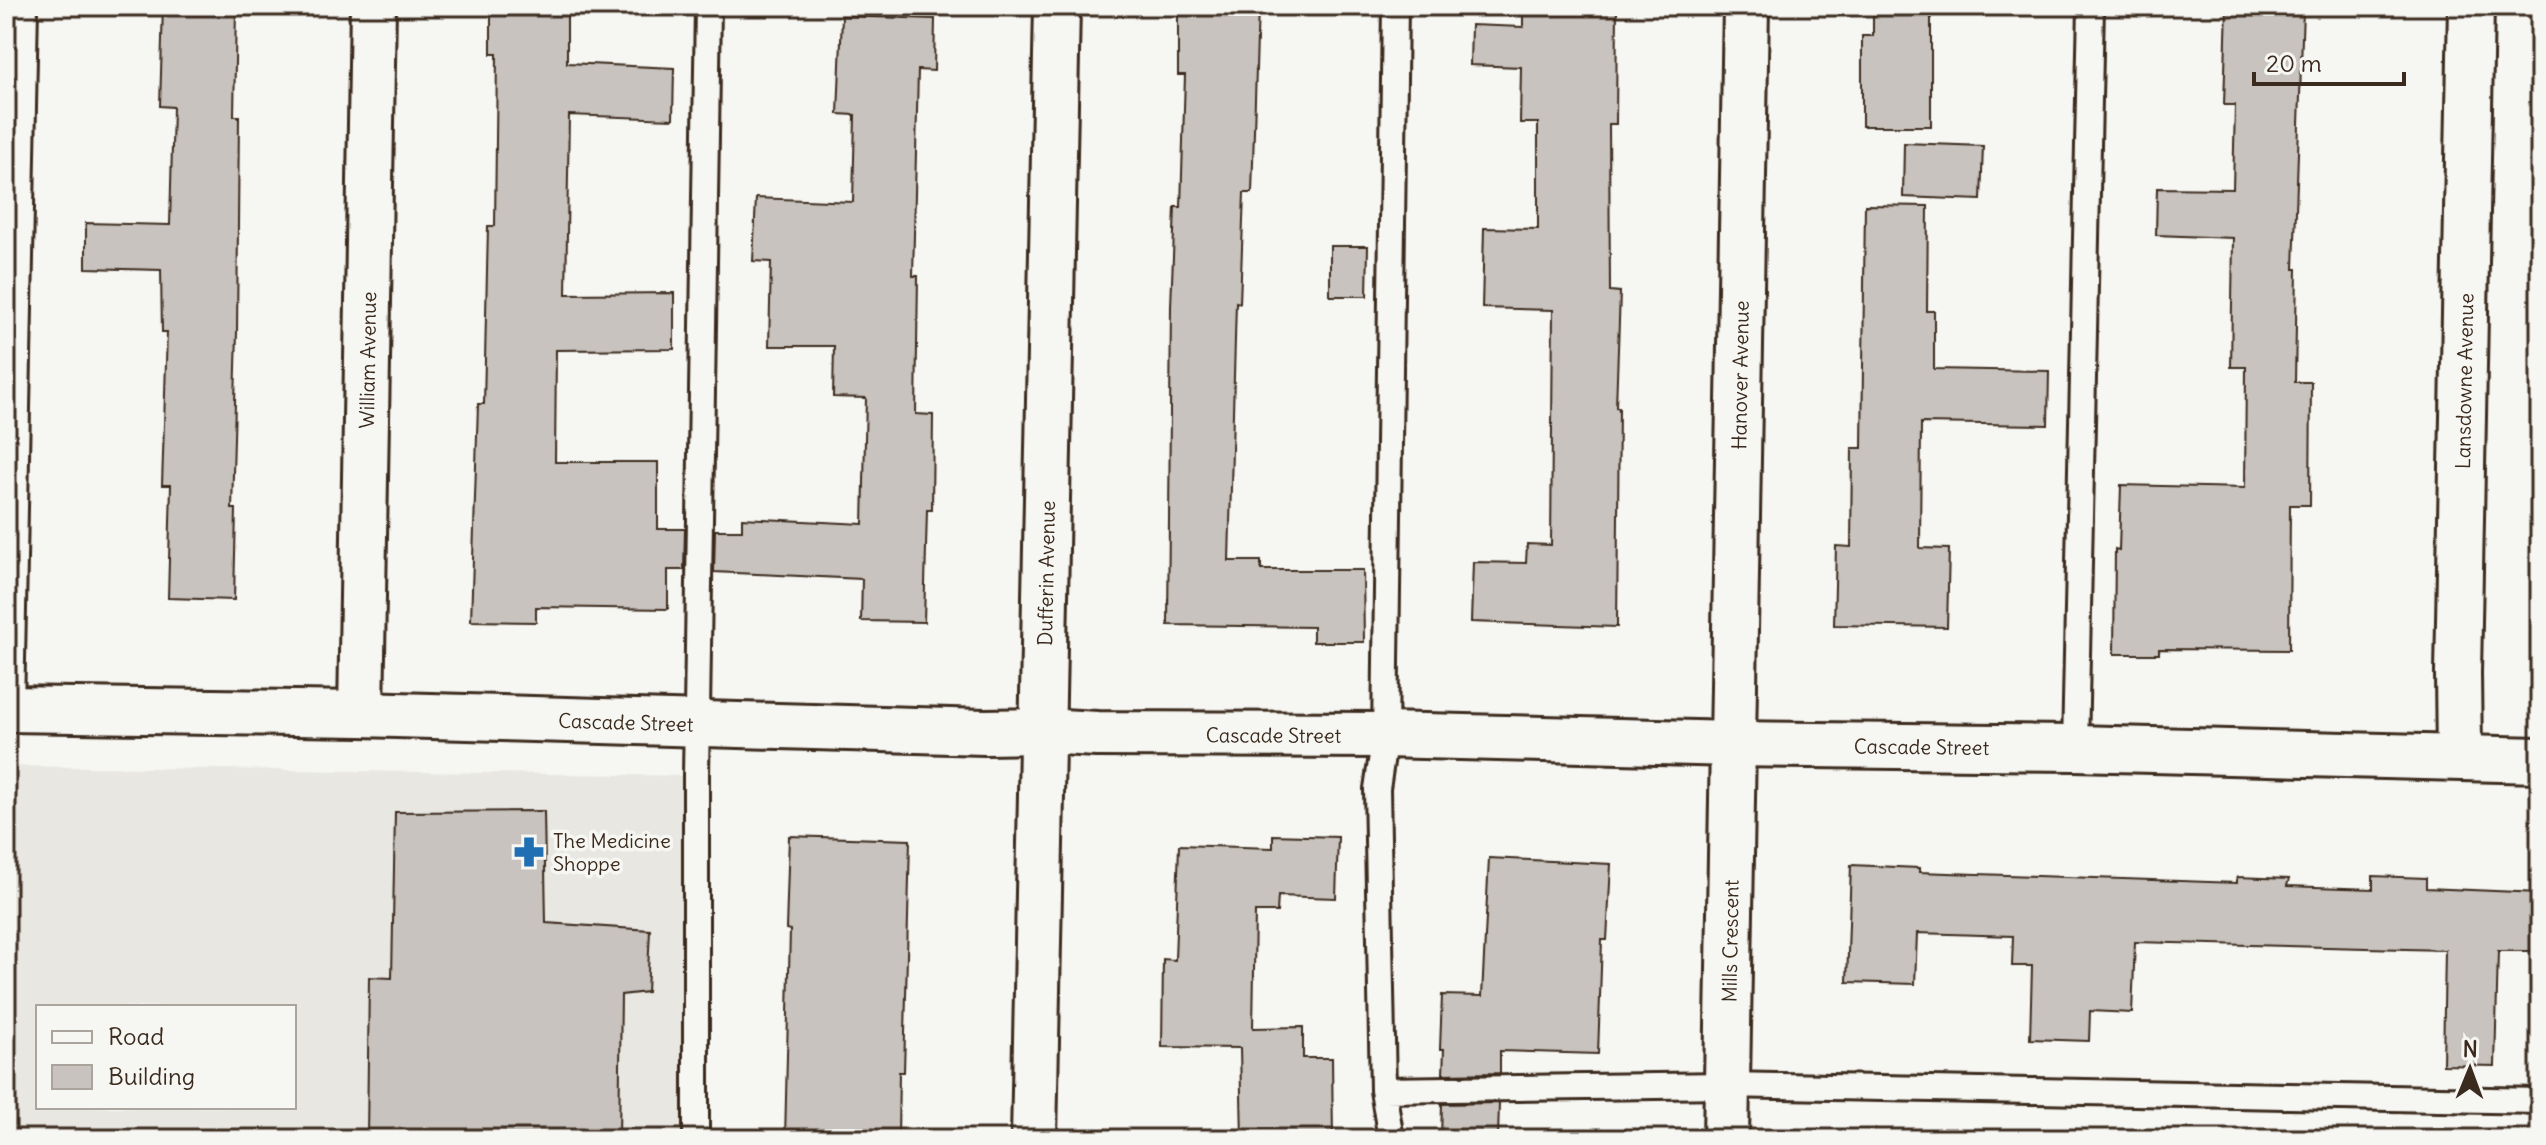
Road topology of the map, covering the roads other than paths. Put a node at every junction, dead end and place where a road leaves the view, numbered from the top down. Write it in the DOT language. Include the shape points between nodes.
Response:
graph roads {
  1 [pos="25,6"];
  2 [pos="373,6"];
  3 [pos="708,6"];
  4 [pos="1057,6"];
  5 [pos="1395,6"];
  6 [pos="1746,6"];
  7 [pos="2091,6"];
  8 [pos="2471,6"];
  9 [pos="8,709"];
  10 [pos="361,714"];
  11 [pos="698,725"];
  12 [pos="1043,731"];
  13 [pos="1385,735"];
  14 [pos="1733,744"];
  15 [pos="2075,748"];
  16 [pos="2459,757"];
  17 [pos="2540,760"];
  18 [pos="1726,1085"];
  19 [pos="1383,1090"];
  20 [pos="2540,1101"];
  21 [pos="696,1139"];
  22 [pos="1034,1139"];
  23 [pos="1391,1139"];
  24 [pos="1726,1139"];
  1 -- 9 [label="lane"];
  2 -- 10 [label="street, William Avenue"];
  3 -- 11 [label="lane"];
  4 -- 12 [label="street, Dufferin Avenue"];
  5 -- 13 [label="lane"];
  6 -- 14 [label="street, Hanover Avenue"];
  7 -- 15 [label="lane"];
  8 -- 16 [label="street, Lansdowne Avenue"];
  9 -- 10 [label="street, Cascade Street"];
  10 -- 11 [label="street, Cascade Street"];
  11 -- 12 [label="street, Cascade Street"];
  11 -- 21 [label="lane"];
  12 -- 13 [label="street, Cascade Street"];
  12 -- 22 [label="street, Dufferin Avenue"];
  13 -- 14 [label="street, Cascade Street"];
  13 -- 19 [label="lane" via="1377,789"];
  14 -- 15 [label="street, Cascade Street"];
  14 -- 18 [label="street, Mills Crescent"];
  15 -- 16 [label="street, Cascade Street"];
  16 -- 17 [label="street, Cascade Street"];
  18 -- 19 [label="lane"];
  18 -- 20 [label="lane"];
  18 -- 24 [label="street, Mills Crescent"];
  19 -- 23 [label="lane"];
}
